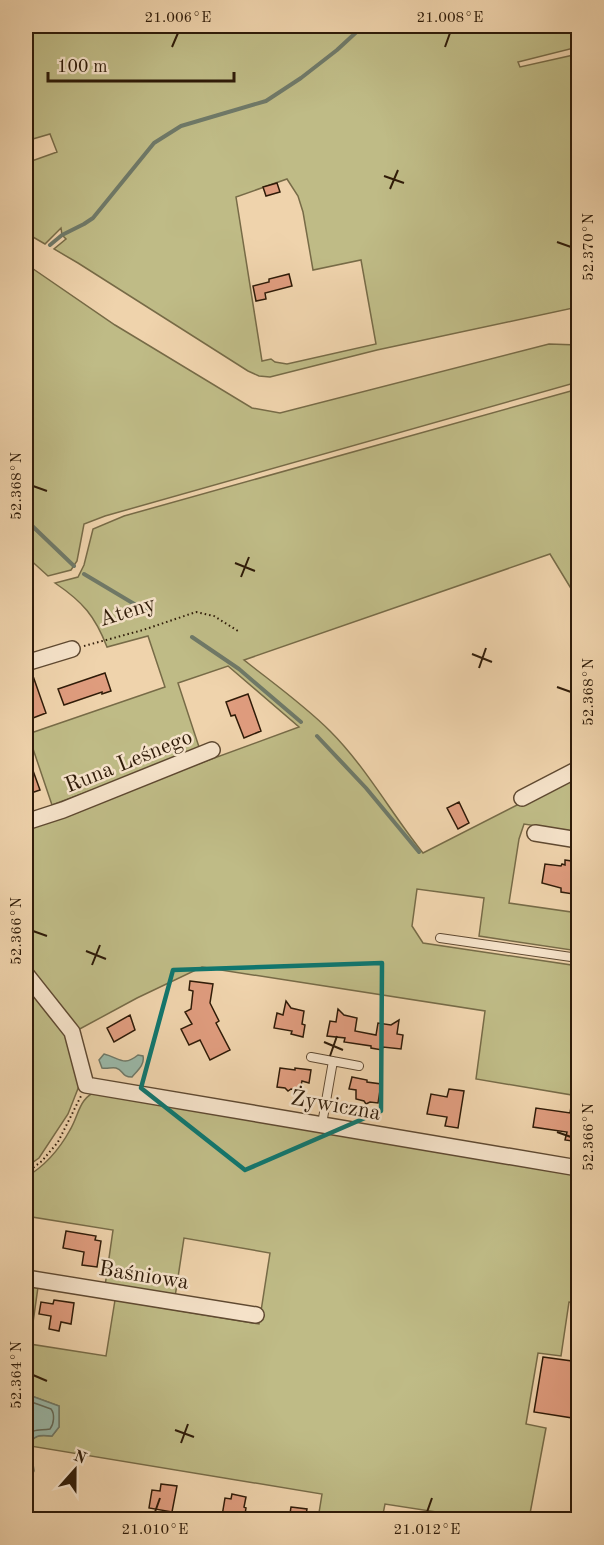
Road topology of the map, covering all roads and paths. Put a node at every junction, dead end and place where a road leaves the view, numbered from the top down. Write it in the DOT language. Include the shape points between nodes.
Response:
graph roads {
  1 [pos="238,631"];
  2 [pos="72,649"];
  3 [pos="26,663"];
  4 [pos="212,750"];
  5 [pos="579,769"];
  6 [pos="522,798"];
  7 [pos="26,822"];
  8 [pos="535,833"];
  9 [pos="579,840"];
  10 [pos="440,938"];
  11 [pos="579,958"];
  12 [pos="26,974"];
  13 [pos="311,1058"];
  14 [pos="333,1061"];
  15 [pos="359,1066"];
  16 [pos="86,1085"];
  17 [pos="322,1124"];
  18 [pos="579,1168"];
  19 [pos="26,1173"];
  20 [pos="26,1278"];
  21 [pos="256,1315"];
  1 -- 2 [label="path, Ateny" via="214,616 196,612"];
  2 -- 3 [label="street"];
  4 -- 7 [label="street, Runa Leśnego"];
  5 -- 6 [label="street"];
  8 -- 9 [label="street"];
  10 -- 11 [label="lane"];
  12 -- 16 [label="street" via="72,1032"];
  13 -- 14 [label="lane"];
  14 -- 15 [label="lane"];
  14 -- 17 [label="lane"];
  16 -- 17 [label="street, Żywiczna"];
  16 -- 19 [label="path" via="58,1142"];
  17 -- 18 [label="street, Żywiczna"];
  20 -- 21 [label="street, Baśniowa"];
}
